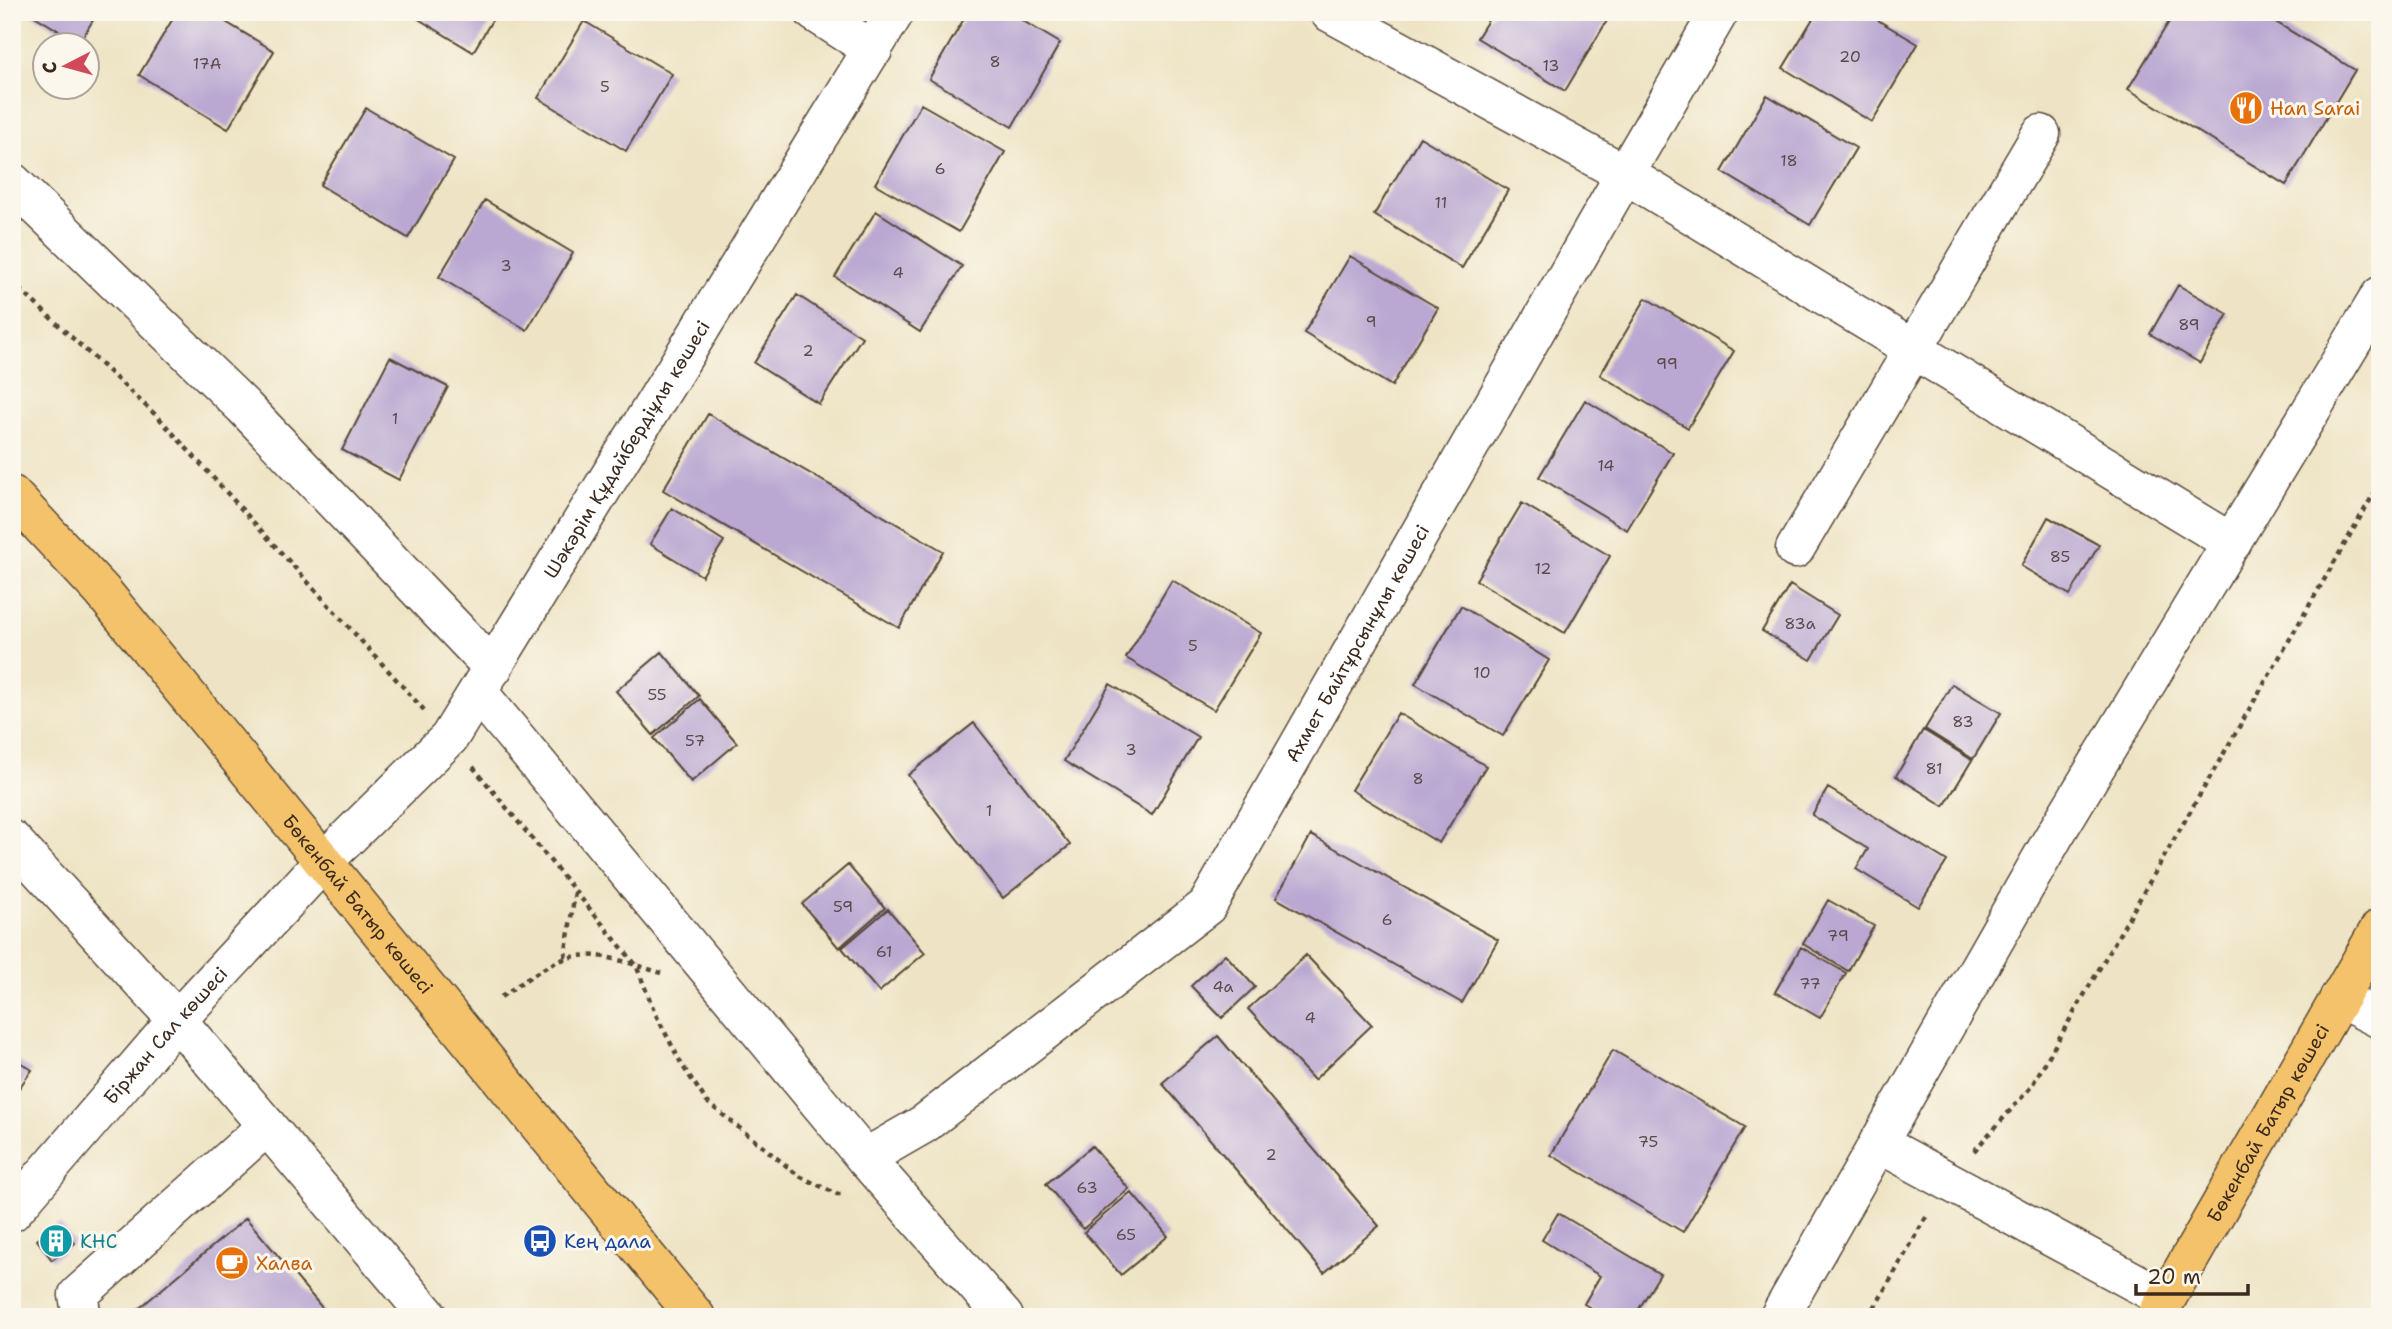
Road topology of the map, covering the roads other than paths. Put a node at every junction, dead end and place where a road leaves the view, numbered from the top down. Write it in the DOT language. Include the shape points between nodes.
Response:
graph roads {
  1 [pos="814,12"];
  2 [pos="895,12"];
  3 [pos="1329,12"];
  4 [pos="1719,12"];
  5 [pos="873,50"];
  6 [pos="2041,134"];
  7 [pos="1625,174"];
  8 [pos="12,182"];
  9 [pos="2380,296"];
  10 [pos="1912,349"];
  11 [pos="12,495"];
  12 [pos="2232,543"];
  13 [pos="1795,549"];
  14 [pos="486,680"];
  15 [pos="12,840"];
  16 [pos="324,861"];
  17 [pos="2380,928"];
  18 [pos="2339,998"];
  19 [pos="2380,1019"];
  20 [pos="177,1020"];
  21 [pos="267,1126"];
  22 [pos="1878,1143"];
  23 [pos="865,1158"];
  24 [pos="12,1212"];
  25 [pos="2161,1308"];
  26 [pos="82,1317"];
  27 [pos="429,1317"];
  28 [pos="696,1317"];
  29 [pos="1004,1317"];
  30 [pos="1779,1317"];
  1 -- 5 [label="street"];
  2 -- 5 [label="street, Шәкәрім Құдайбердіұлы көшесі"];
  3 -- 7 [label="street"];
  4 -- 7 [label="street, Ахмет Байтұрсынұлы көшесі"];
  5 -- 14 [label="street, Шәкәрім Құдайбердіұлы көшесі"];
  6 -- 10 [label="street"];
  7 -- 10 [label="street"];
  7 -- 23 [label="street, Ахмет Байтұрсынұлы көшесі" via="1208,906 924,1124"];
  8 -- 14 [label="street" via="243,407"];
  9 -- 12 [label="street"];
  10 -- 12 [label="street"];
  10 -- 13 [label="street"];
  11 -- 16 [label="main road, Бөкенбай Батыр көшесі" via="102,591"];
  12 -- 22 [label="street" via="2053,838"];
  14 -- 16 [label="street, Шәкәрім Құдайбердіұлы көшесі" via="449,738"];
  14 -- 23 [label="street" via="724,989"];
  15 -- 20 [label="street"];
  16 -- 20 [label="street, Біржан Сал көшесі"];
  16 -- 28 [label="main road, Бөкенбай Батыр көшесі"];
  17 -- 18 [label="main road, Бөкенбай Батыр көшесі"];
  18 -- 19 [label="street"];
  18 -- 25 [label="main road, Бөкенбай Батыр көшесі"];
  20 -- 21 [label="street"];
  20 -- 24 [label="street, Біржан Сал көшесі"];
  21 -- 26 [label="street" via="78,1295"];
  21 -- 27 [label="street"];
  22 -- 25 [label="street"];
  22 -- 30 [label="street"];
  23 -- 29 [label="street"];
}
